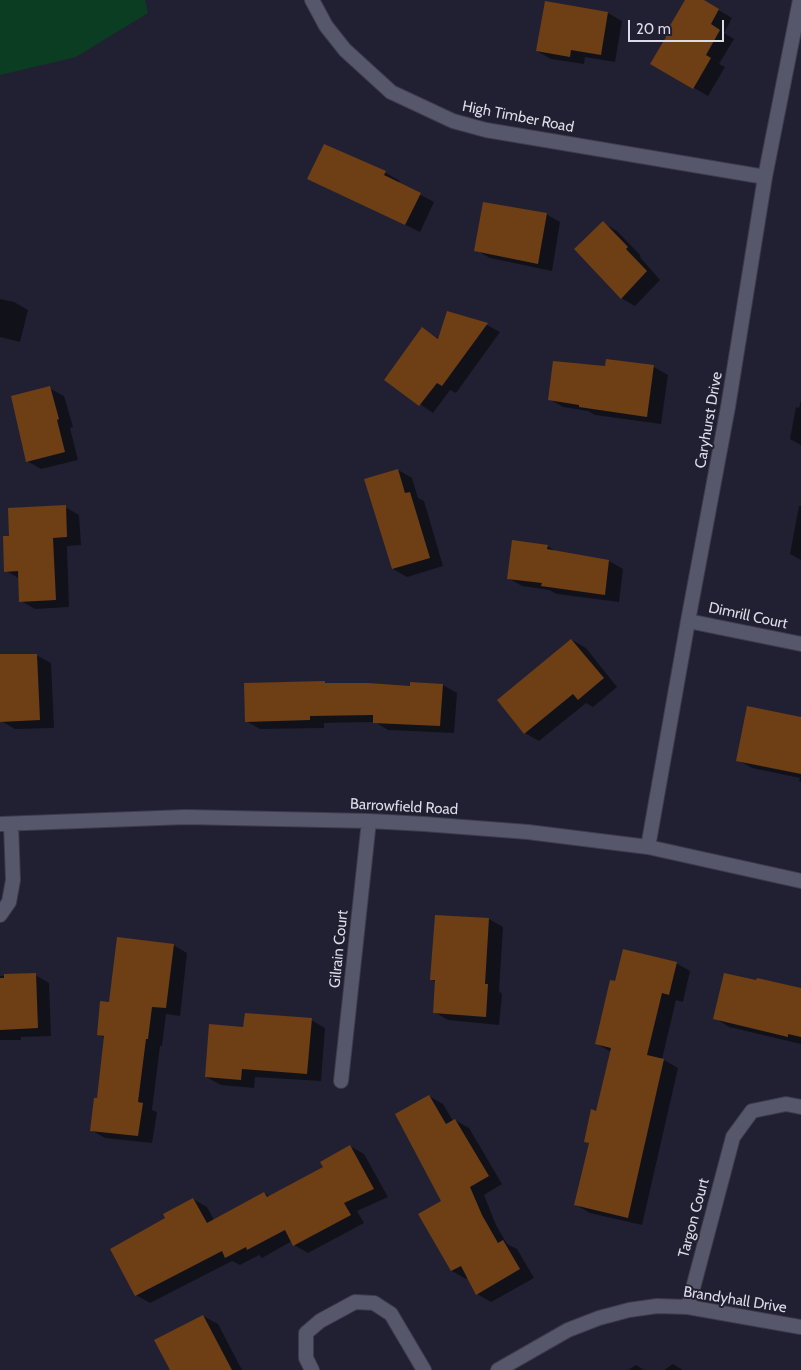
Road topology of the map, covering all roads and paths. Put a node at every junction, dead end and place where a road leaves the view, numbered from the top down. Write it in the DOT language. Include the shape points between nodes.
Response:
graph roads {
  1 [pos="312,0"];
  2 [pos="800,0"];
  3 [pos="765,177"];
  4 [pos="688,620"];
  5 [pos="801,644"];
  6 [pos="369,821"];
  7 [pos="5,824"];
  8 [pos="648,847"];
  9 [pos="801,881"];
  10 [pos="0,915"];
  11 [pos="341,1081"];
  12 [pos="801,1107"];
  13 [pos="688,1307"];
  14 [pos="801,1327"];
  15 [pos="312,1370"];
  16 [pos="424,1370"];
  17 [pos="498,1370"];
  1 -- 3 [label="street, High Timber Road" via="326,26 345,50 391,92 453,121 486,130"];
  2 -- 3 [label="street, Caryhurst Drive"];
  3 -- 4 [label="street, Caryhurst Drive" via="728,407"];
  4 -- 5 [label="street, Dimrill Court"];
  4 -- 8 [label="street, Caryhurst Drive"];
  6 -- 7 [label="street, Barrowfield Road" via="186,818"];
  6 -- 8 [label="street, Barrowfield Road" via="528,832"];
  6 -- 11 [label="street, Gilrain Court"];
  7 -- 10 [label="street" via="13,880 9,902"];
  8 -- 9 [label="street, Barrowfield Road"];
  12 -- 13 [label="street, Targon Court" via="786,1104 752,1111 733,1138"];
  13 -- 14 [label="street, Brandyhall Drive"];
  13 -- 17 [label="street, Brandyhall Drive" via="657,1306 599,1318 568,1330"];
  15 -- 16 [label="street" via="306,1358 306,1333 320,1321 355,1302 374,1303 391,1314"];
}
